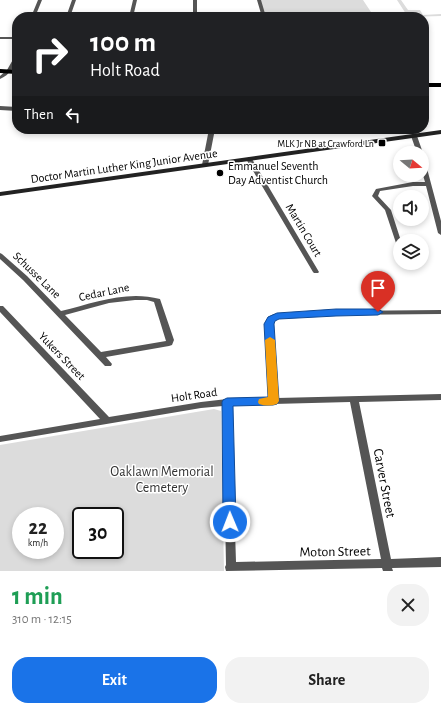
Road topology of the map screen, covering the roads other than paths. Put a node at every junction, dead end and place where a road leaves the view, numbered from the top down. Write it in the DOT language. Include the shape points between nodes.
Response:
graph roads {
  1 [pos="40,0"];
  2 [pos="74,0"];
  3 [pos="135,0"];
  4 [pos="195,0"];
  5 [pos="259,0"];
  6 [pos="35,12"];
  7 [pos="70,12"];
  8 [pos="132,12"];
  9 [pos="195,12"];
  10 [pos="263,12"];
  11 [pos="0,38"];
  12 [pos="12,38"];
  13 [pos="12,66"];
  14 [pos="0,71"];
  15 [pos="9,71"];
  16 [pos="12,71"];
  17 [pos="0,78"];
  18 [pos="429,85"];
  19 [pos="441,85"];
  20 [pos="0,108"];
  21 [pos="12,109"];
  22 [pos="441,132"];
  23 [pos="211,134"];
  24 [pos="428,134"];
  25 [pos="429,134"];
  26 [pos="414,136"];
  27 [pos="418,146"];
  28 [pos="249,159"];
  29 [pos="206,165"];
  30 [pos="428,184"];
  31 [pos="0,194"];
  32 [pos="441,233"];
  33 [pos="396,234"];
  34 [pos="0,255"];
  35 [pos="316,272"];
  36 [pos="0,308"];
  37 [pos="441,312"];
  38 [pos="60,314"];
  39 [pos="100,355"];
  40 [pos="108,364"];
  41 [pos="441,397"];
  42 [pos="354,400"];
  43 [pos="273,401"];
  44 [pos="227,402"];
  45 [pos="107,421"];
  46 [pos="0,439"];
  47 [pos="441,562"];
  48 [pos="387,567"];
  49 [pos="230,569"];
  1 -- 6 [label="street"];
  2 -- 7 [label="street"];
  3 -- 8 [label="street"];
  4 -- 9 [label="street"];
  5 -- 10 [label="street"];
  11 -- 12 [label="street"];
  13 -- 15 [label="street"];
  14 -- 15 [label="main road"];
  15 -- 16 [label="main road"];
  15 -- 17 [label="street"];
  18 -- 19 [label="main road"];
  20 -- 21 [label="street"];
  22 -- 25 [label="main road, Doctor Martin Luther King Junior Avenue"];
  23 -- 29 [label="street"];
  24 -- 26 [label="main road, Doctor Martin Luther King Junior Avenue"];
  26 -- 27 [label="street"];
  26 -- 28 [label="main road, Doctor Martin Luther King Junior Avenue"];
  28 -- 29 [label="main road, Doctor Martin Luther King Junior Avenue"];
  28 -- 35 [label="street, Martin Court"];
  29 -- 31 [label="main road, Doctor Martin Luther King Junior Avenue"];
  30 -- 32 [label="street"];
  30 -- 33 [label="street" via="413,184 375,192 375,196 388,210"];
  34 -- 38 [label="street, Schusse Lane"];
  36 -- 45 [label="street, Yukers Street"];
  37 -- 43 [label="street" via="336,312 277,316 271,319 269,324"];
  38 -- 39 [label="street, Schusse Lane"];
  38 -- 39 [label="street, Cedar Lane" via="134,296 149,297 157,301 169,343"];
  39 -- 40 [label="street, Schusse Lane"];
  41 -- 42 [label="street, Holt Road"];
  42 -- 43 [label="street, Holt Road"];
  42 -- 48 [label="street, Carver Street"];
  43 -- 44 [label="street, Holt Road"];
  44 -- 45 [label="street, Holt Road"];
  44 -- 49 [label="street"];
  45 -- 46 [label="street, Holt Road"];
  47 -- 48 [label="street, Moton Street"];
  48 -- 49 [label="street, Moton Street"];
}
